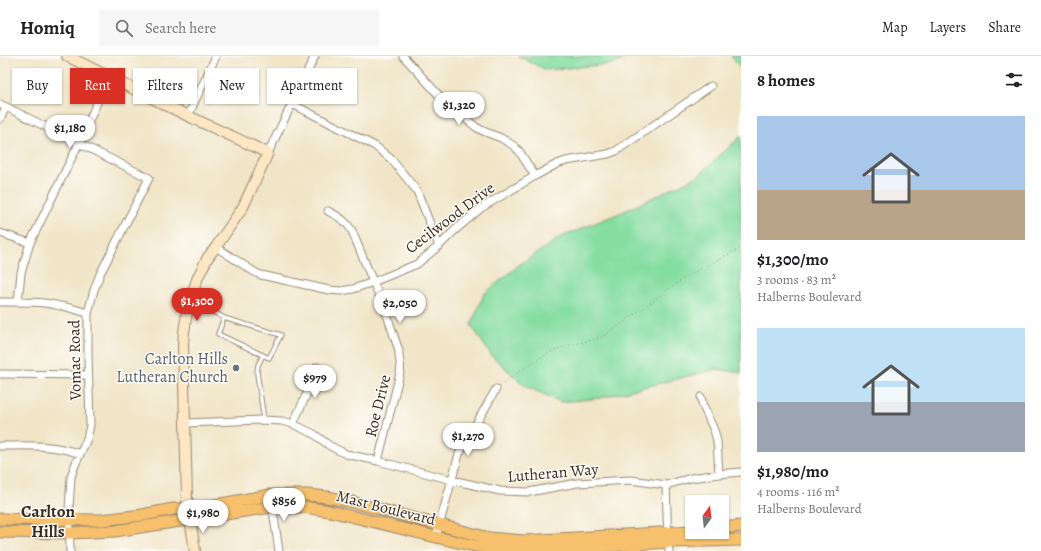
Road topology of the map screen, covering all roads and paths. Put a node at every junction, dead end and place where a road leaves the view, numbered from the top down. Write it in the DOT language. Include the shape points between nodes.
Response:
graph roads {
  1 [pos="67,56"];
  2 [pos="216,56"];
  3 [pos="315,56"];
  4 [pos="403,56"];
  5 [pos="92,68"];
  6 [pos="309,68"];
  7 [pos="125,84"];
  8 [pos="711,86"];
  9 [pos="96,104"];
  10 [pos="292,104"];
  11 [pos="3,106"];
  12 [pos="188,116"];
  13 [pos="0,119"];
  14 [pos="79,143"];
  15 [pos="268,153"];
  16 [pos="534,176"];
  17 [pos="328,211"];
  18 [pos="0,233"];
  19 [pos="30,243"];
  20 [pos="439,246"];
  21 [pos="216,247"];
  22 [pos="741,248"];
  23 [pos="373,282"];
  24 [pos="0,302"];
  25 [pos="18,302"];
  26 [pos="188,306"];
  27 [pos="88,313"];
  28 [pos="224,318"];
  29 [pos="263,355"];
  30 [pos="317,367"];
  31 [pos="0,374"];
  32 [pos="88,375"];
  33 [pos="496,389"];
  34 [pos="701,397"];
  35 [pos="262,420"];
  36 [pos="186,423"];
  37 [pos="293,424"];
  38 [pos="0,446"];
  39 [pos="80,454"];
  40 [pos="378,461"];
  41 [pos="741,472"];
  42 [pos="719,474"];
  43 [pos="452,480"];
  44 [pos="666,485"];
  45 [pos="270,495"];
  46 [pos="272,507"];
  47 [pos="189,508"];
  48 [pos="0,519"];
  49 [pos="70,520"];
  50 [pos="190,520"];
  51 [pos="440,525"];
  52 [pos="741,526"];
  53 [pos="729,527"];
  54 [pos="0,532"];
  55 [pos="70,532"];
  56 [pos="685,534"];
  57 [pos="436,537"];
  58 [pos="741,540"];
  59 [pos="668,542"];
  60 [pos="585,545"];
  61 [pos="70,551"];
  62 [pos="195,551"];
  63 [pos="279,551"];
  1 -- 5 [label="street"];
  2 -- 12 [label="street"];
  3 -- 6 [label="street"];
  4 -- 16 [label="street" via="446,103 464,118 480,130 514,146"];
  7 -- 12 [label="street"];
  8 -- 16 [label="street, Cecilwood Drive" via="616,151 566,161"];
  9 -- 14 [label="street"];
  10 -- 15 [label="street"];
  10 -- 20 [label="street" via="375,146 391,159 417,191"];
  11 -- 13 [label="street"];
  11 -- 14 [label="street"];
  12 -- 15 [label="street"];
  14 -- 19 [label="street"];
  14 -- 27 [label="street, Vomac Road" via="149,178 100,274"];
  15 -- 21 [label="street" via="243,207"];
  16 -- 20 [label="street, Cecilwood Drive" via="481,208"];
  17 -- 23 [label="street, Roe Drive" via="348,223"];
  18 -- 19 [label="street"];
  19 -- 25 [label="street" via="21,273"];
  20 -- 23 [label="street, Cecilwood Drive" via="417,264"];
  21 -- 23 [label="street, Cecilwood Drive" via="256,273 270,278 341,291"];
  21 -- 26 [label="street" via="200,272"];
  22 -- 33 [label="path" via="691,274 605,335 550,353"];
  23 -- 40 [label="street, Roe Drive" via="384,306 402,366"];
  24 -- 25 [label="street"];
  25 -- 27 [label="street" via="38,302"];
  26 -- 28 [label="lane" via="209,310"];
  26 -- 36 [label="street" via="184,332"];
  27 -- 32 [label="street, Vomac Road"];
  28 -- 29 [label="lane" via="218,334"];
  28 -- 29 [label="lane" via="280,335 269,358"];
  29 -- 35 [label="lane" via="257,373"];
  30 -- 37 [label="street"];
  31 -- 32 [label="street"];
  32 -- 39 [label="street, Vomac Road" via="90,425 88,439"];
  33 -- 43 [label="street" via="459,454"];
  34 -- 42 [label="street" via="717,441"];
  35 -- 36 [label="street, Lutheran Way"];
  35 -- 37 [label="street, Lutheran Way"];
  36 -- 47 [label="street"];
  37 -- 40 [label="street, Lutheran Way" via="346,454"];
  38 -- 39 [label="street" via="50,446"];
  39 -- 49 [label="street, Vomac Road" via="71,477"];
  40 -- 43 [label="street, Lutheran Way"];
  41 -- 42 [label="street, Lutheran Way"];
  42 -- 44 [label="street, Lutheran Way"];
  43 -- 44 [label="street, Lutheran Way" via="512,492 529,492 577,483 628,480"];
  43 -- 51 [label="street"];
  44 -- 59 [label="street"];
  45 -- 46 [label="street"];
  45 -- 47 [label="main road, Mast Boulevard"];
  45 -- 51 [label="main road, Mast Boulevard" via="327,497"];
  46 -- 50 [label="main road, Mast Boulevard"];
  46 -- 57 [label="main road, Mast Boulevard" via="304,507 330,511"];
  46 -- 63 [label="street"];
  47 -- 49 [label="main road, Mast Boulevard" via="107,519"];
  47 -- 50 [label="street"];
  48 -- 49 [label="main road, Mast Boulevard"];
  49 -- 55 [label="street, Vomac Road"];
  50 -- 55 [label="main road, Mast Boulevard" via="115,531"];
  50 -- 62 [label="street"];
  51 -- 57 [label="street"];
  51 -- 60 [label="main road, Mast Boulevard" via="489,538"];
  52 -- 53 [label="main road"];
  54 -- 55 [label="main road, Mast Boulevard"];
  55 -- 61 [label="street, Vomac Road"];
  56 -- 59 [label="main road, Mast Boulevard"];
  57 -- 60 [label="main road, Mast Boulevard" via="502,550 539,551"];
  58 -- 59 [label="main road, Mast Boulevard"];
  59 -- 60 [label="main road, Mast Boulevard"];
}
